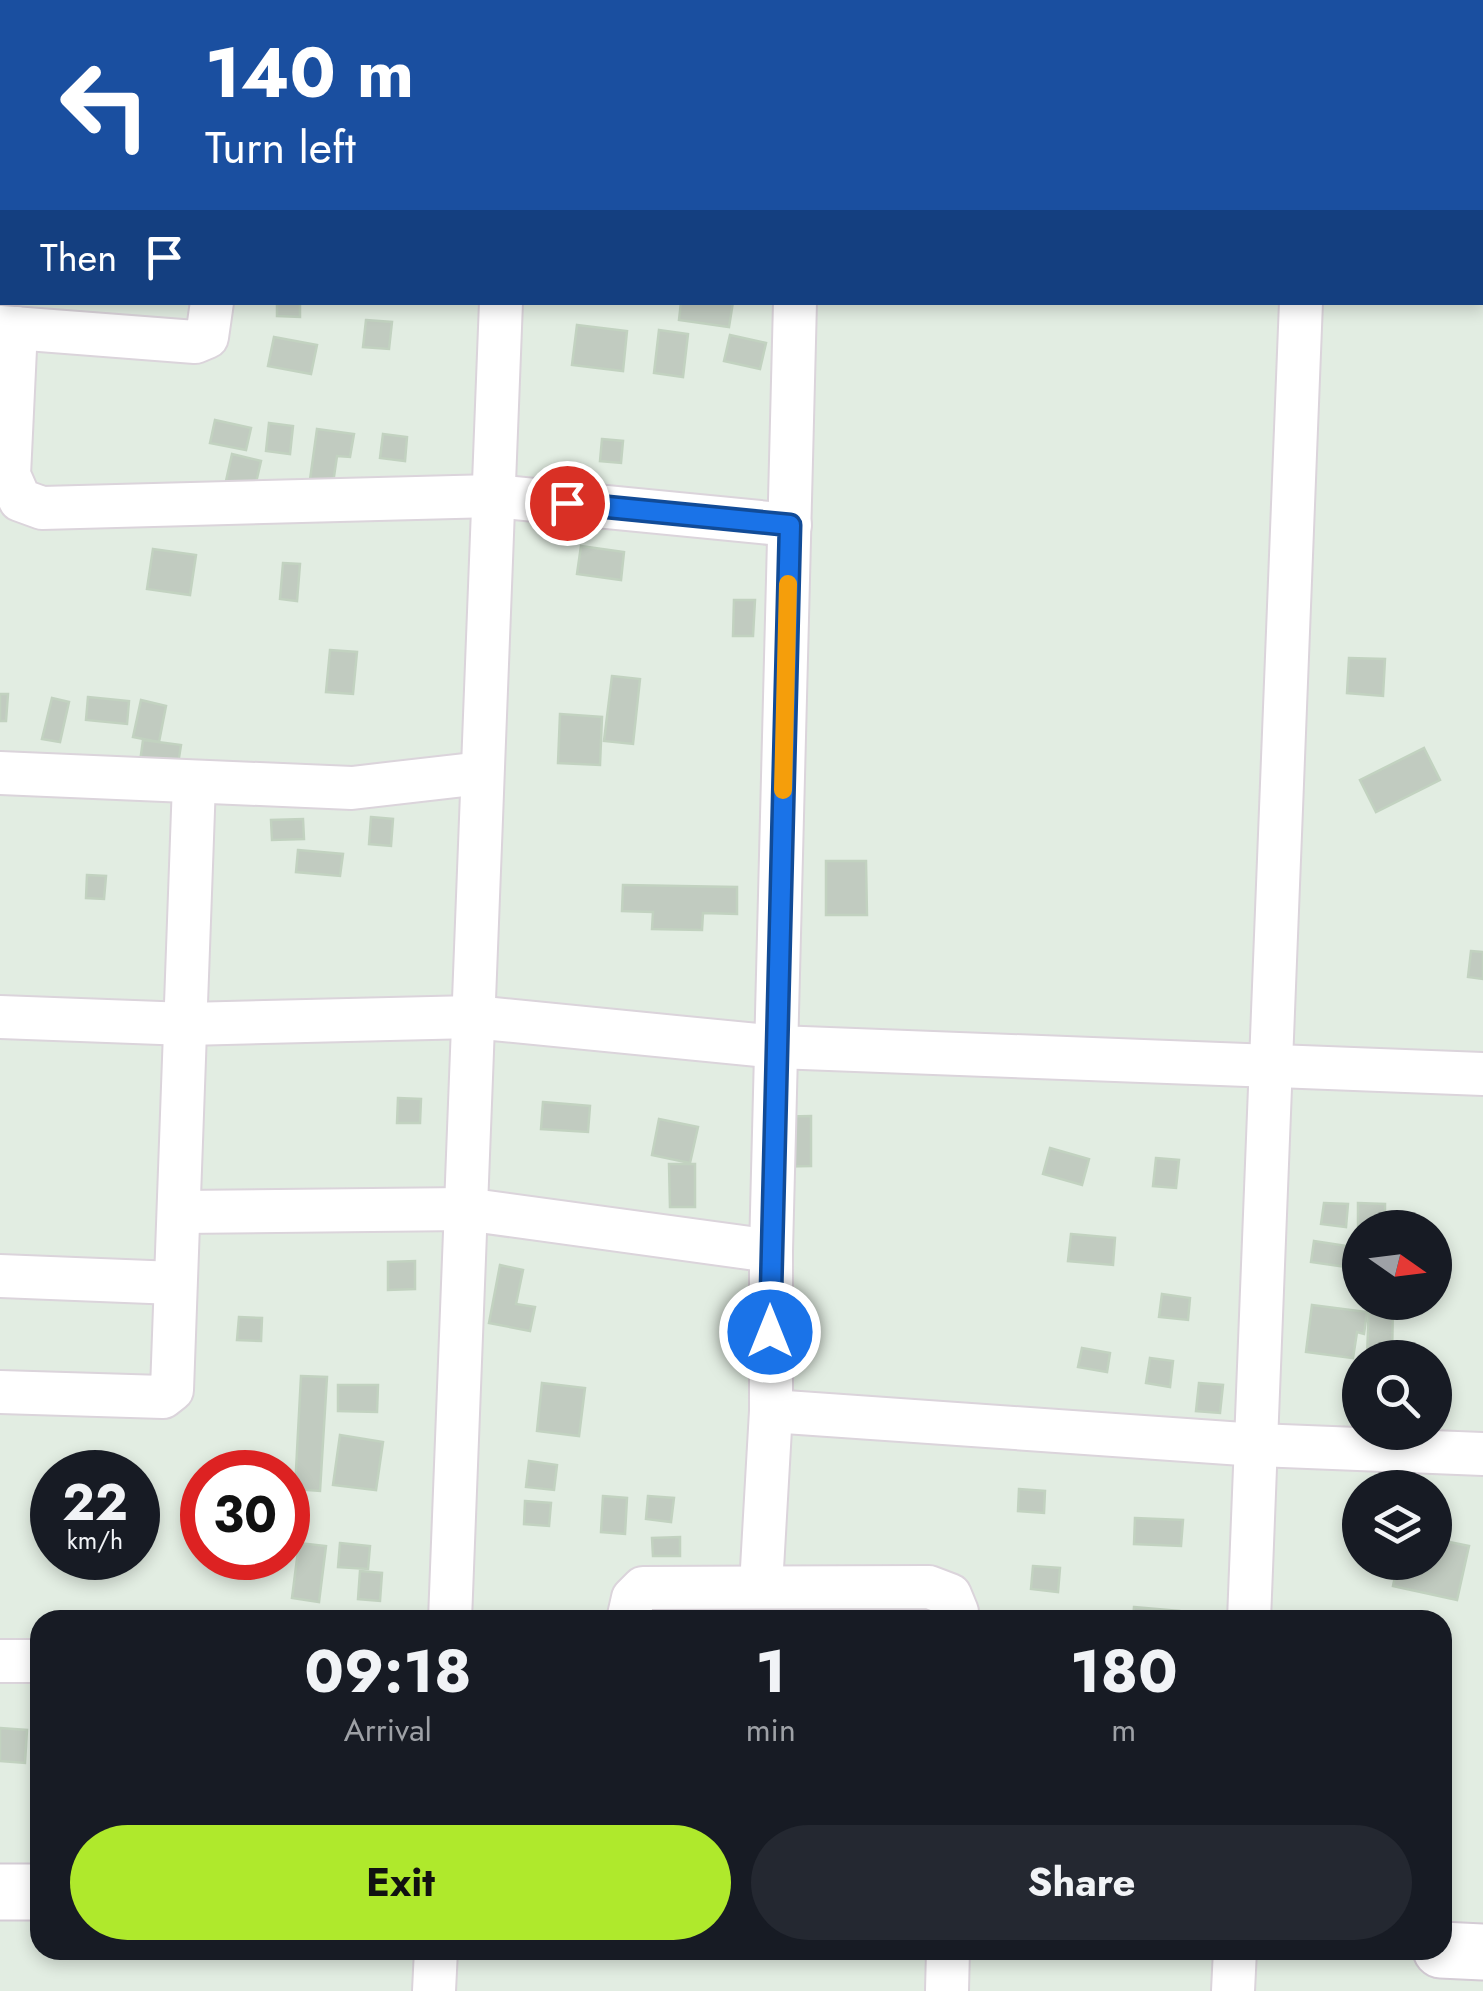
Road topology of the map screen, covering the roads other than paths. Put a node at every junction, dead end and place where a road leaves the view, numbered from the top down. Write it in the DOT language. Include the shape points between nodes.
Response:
graph roads {
  1 [pos="212,305"];
  2 [pos="501,305"];
  3 [pos="796,305"];
  4 [pos="1301,305"];
  5 [pos="8,327"];
  6 [pos="493,496"];
  7 [pos="790,525"];
  8 [pos="482,772"];
  9 [pos="0,773"];
  10 [pos="194,783"];
  11 [pos="0,1017"];
  12 [pos="473,1018"];
  13 [pos="187,1024"];
  14 [pos="777,1047"];
  15 [pos="1270,1066"];
  16 [pos="1483,1074"];
  17 [pos="465,1209"];
  18 [pos="180,1212"];
  19 [pos="770,1252"];
  20 [pos="0,1276"];
  21 [pos="176,1283"];
  22 [pos="0,1392"];
  23 [pos="771,1411"];
  24 [pos="1257,1445"];
  25 [pos="1483,1454"];
  26 [pos="762,1586"];
  27 [pos="450,1610"];
  28 [pos="630,1610"];
  29 [pos="954,1610"];
  30 [pos="1249,1610"];
  31 [pos="0,1661"];
  32 [pos="30,1661"];
  33 [pos="0,1892"];
  34 [pos="30,1892"];
  35 [pos="1452,1950"];
  36 [pos="1483,1952"];
  37 [pos="436,1960"];
  38 [pos="948,1960"];
  39 [pos="1235,1960"];
  40 [pos="434,1991"];
  41 [pos="947,1991"];
  42 [pos="1233,1991"];
  1 -- 5 [label="street" via="207,336 195,342"];
  2 -- 6 [label="street"];
  3 -- 7 [label="street"];
  4 -- 15 [label="street"];
  5 -- 6 [label="street" via="9,475 20,500 42,508"];
  6 -- 7 [label="street"];
  6 -- 8 [label="street"];
  7 -- 14 [label="street"];
  8 -- 10 [label="street" via="352,788"];
  8 -- 12 [label="street"];
  9 -- 10 [label="street"];
  10 -- 13 [label="street"];
  11 -- 13 [label="street"];
  12 -- 13 [label="street"];
  12 -- 14 [label="street"];
  12 -- 17 [label="street"];
  13 -- 18 [label="street"];
  14 -- 15 [label="street"];
  14 -- 19 [label="street"];
  15 -- 16 [label="street"];
  15 -- 24 [label="street"];
  17 -- 18 [label="street"];
  17 -- 19 [label="street"];
  17 -- 27 [label="street"];
  18 -- 21 [label="street"];
  19 -- 23 [label="street"];
  20 -- 21 [label="street"];
  21 -- 22 [label="street" via="175,1378 163,1397"];
  23 -- 24 [label="street"];
  23 -- 26 [label="street"];
  24 -- 25 [label="street"];
  24 -- 30 [label="street"];
  26 -- 28 [label="street" via="644,1588"];
  26 -- 29 [label="street" via="929,1587 950,1595"];
  31 -- 32 [label="street"];
  33 -- 34 [label="street"];
  35 -- 36 [label="street"];
  37 -- 40 [label="street"];
  38 -- 41 [label="street"];
  39 -- 42 [label="street"];
}
